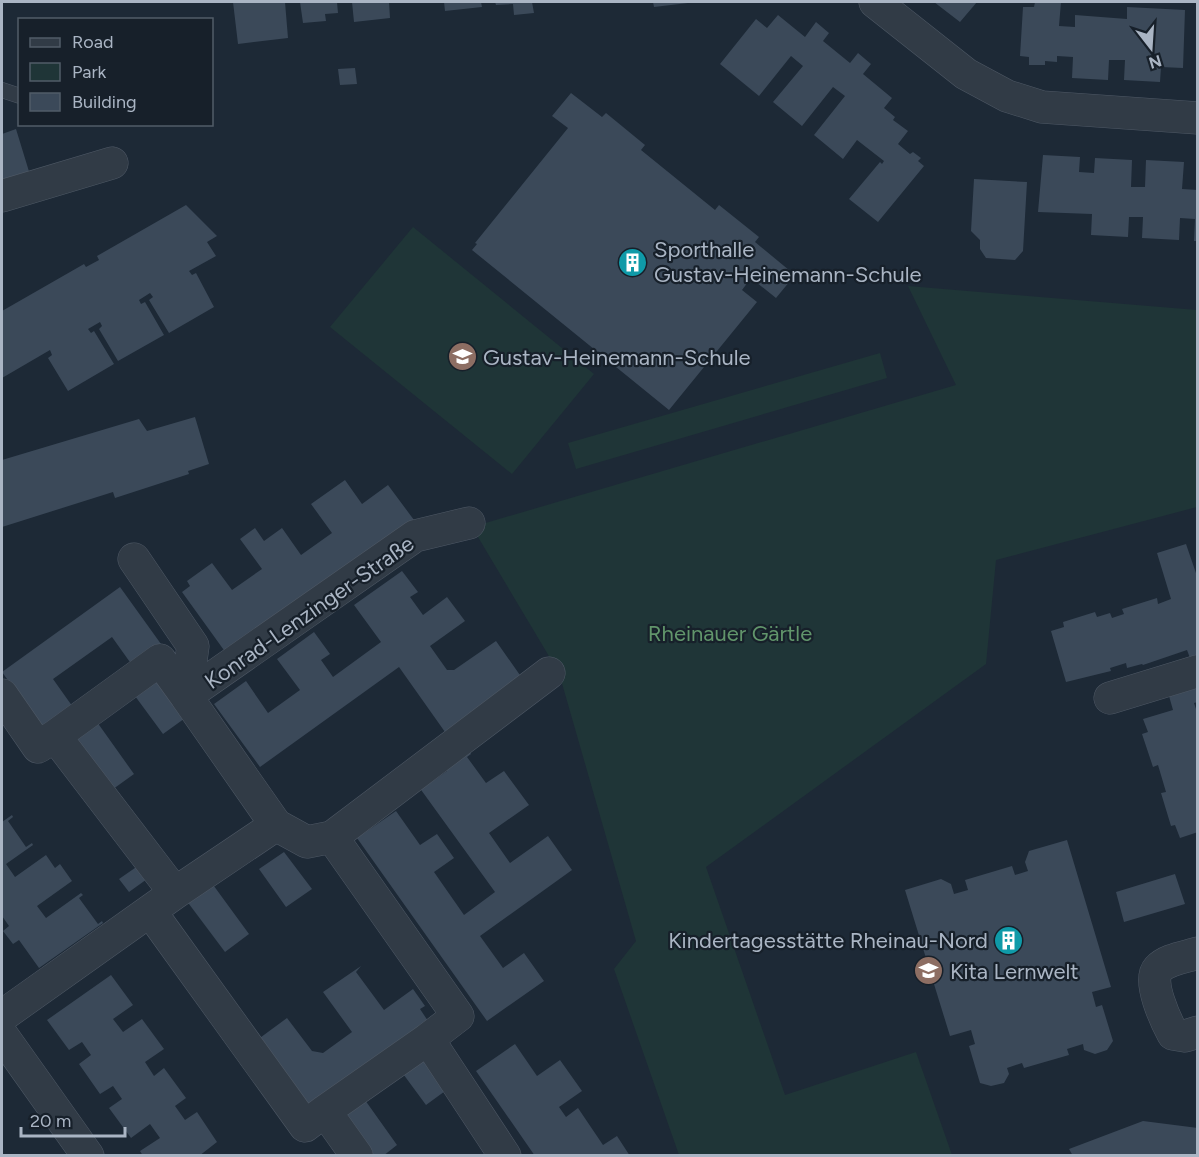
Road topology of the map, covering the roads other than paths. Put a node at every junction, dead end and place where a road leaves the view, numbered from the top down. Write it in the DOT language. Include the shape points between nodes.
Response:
graph roads {
  1 [pos="875,2"];
  2 [pos="2,90"];
  3 [pos="18,95"];
  4 [pos="1197,118"];
  5 [pos="112,163"];
  6 [pos="2,195"];
  7 [pos="469,523"];
  8 [pos="134,560"];
  9 [pos="1197,671"];
  10 [pos="549,673"];
  11 [pos="2,695"];
  12 [pos="186,696"];
  13 [pos="1110,698"];
  14 [pos="55,736"];
  15 [pos="276,825"];
  16 [pos="332,837"];
  17 [pos="175,892"];
  18 [pos="150,910"];
  19 [pos="1197,953"];
  20 [pos="2,1016"];
  21 [pos="1197,1032"];
  22 [pos="2,1035"];
  23 [pos="428,1039"];
  24 [pos="325,1111"];
  25 [pos="88,1155"];
  26 [pos="357,1155"];
  27 [pos="505,1155"];
  1 -- 4 [label="street" via="966,74 1007,96 1042,107"];
  2 -- 3 [label="lane"];
  5 -- 6 [label="street"];
  7 -- 12 [label="street, Konrad-Lenzinger-Straße" via="415,536"];
  8 -- 12 [label="street, Konrad-Lenzinger-Straße" via="193,646"];
  9 -- 13 [label="street"];
  10 -- 16 [label="street"];
  11 -- 14 [label="street, Konrad-Lenzinger-Straße" via="38,747"];
  12 -- 14 [label="street, Konrad-Lenzinger-Straße" via="160,660"];
  12 -- 15 [label="street, Konrad-Lenzinger-Straße"];
  14 -- 17 [label="street"];
  15 -- 16 [label="street, Konrad-Lenzinger-Straße" via="307,842"];
  15 -- 17 [label="street"];
  16 -- 23 [label="street" via="458,1016"];
  17 -- 18 [label="street"];
  18 -- 20 [label="street"];
  18 -- 24 [label="street" via="305,1126"];
  19 -- 21 [label="street" via="1165,964 1157,970 1154,981 1173,1034"];
  22 -- 25 [label="street"];
  23 -- 24 [label="street"];
  23 -- 27 [label="street"];
  24 -- 26 [label="street"];
}
